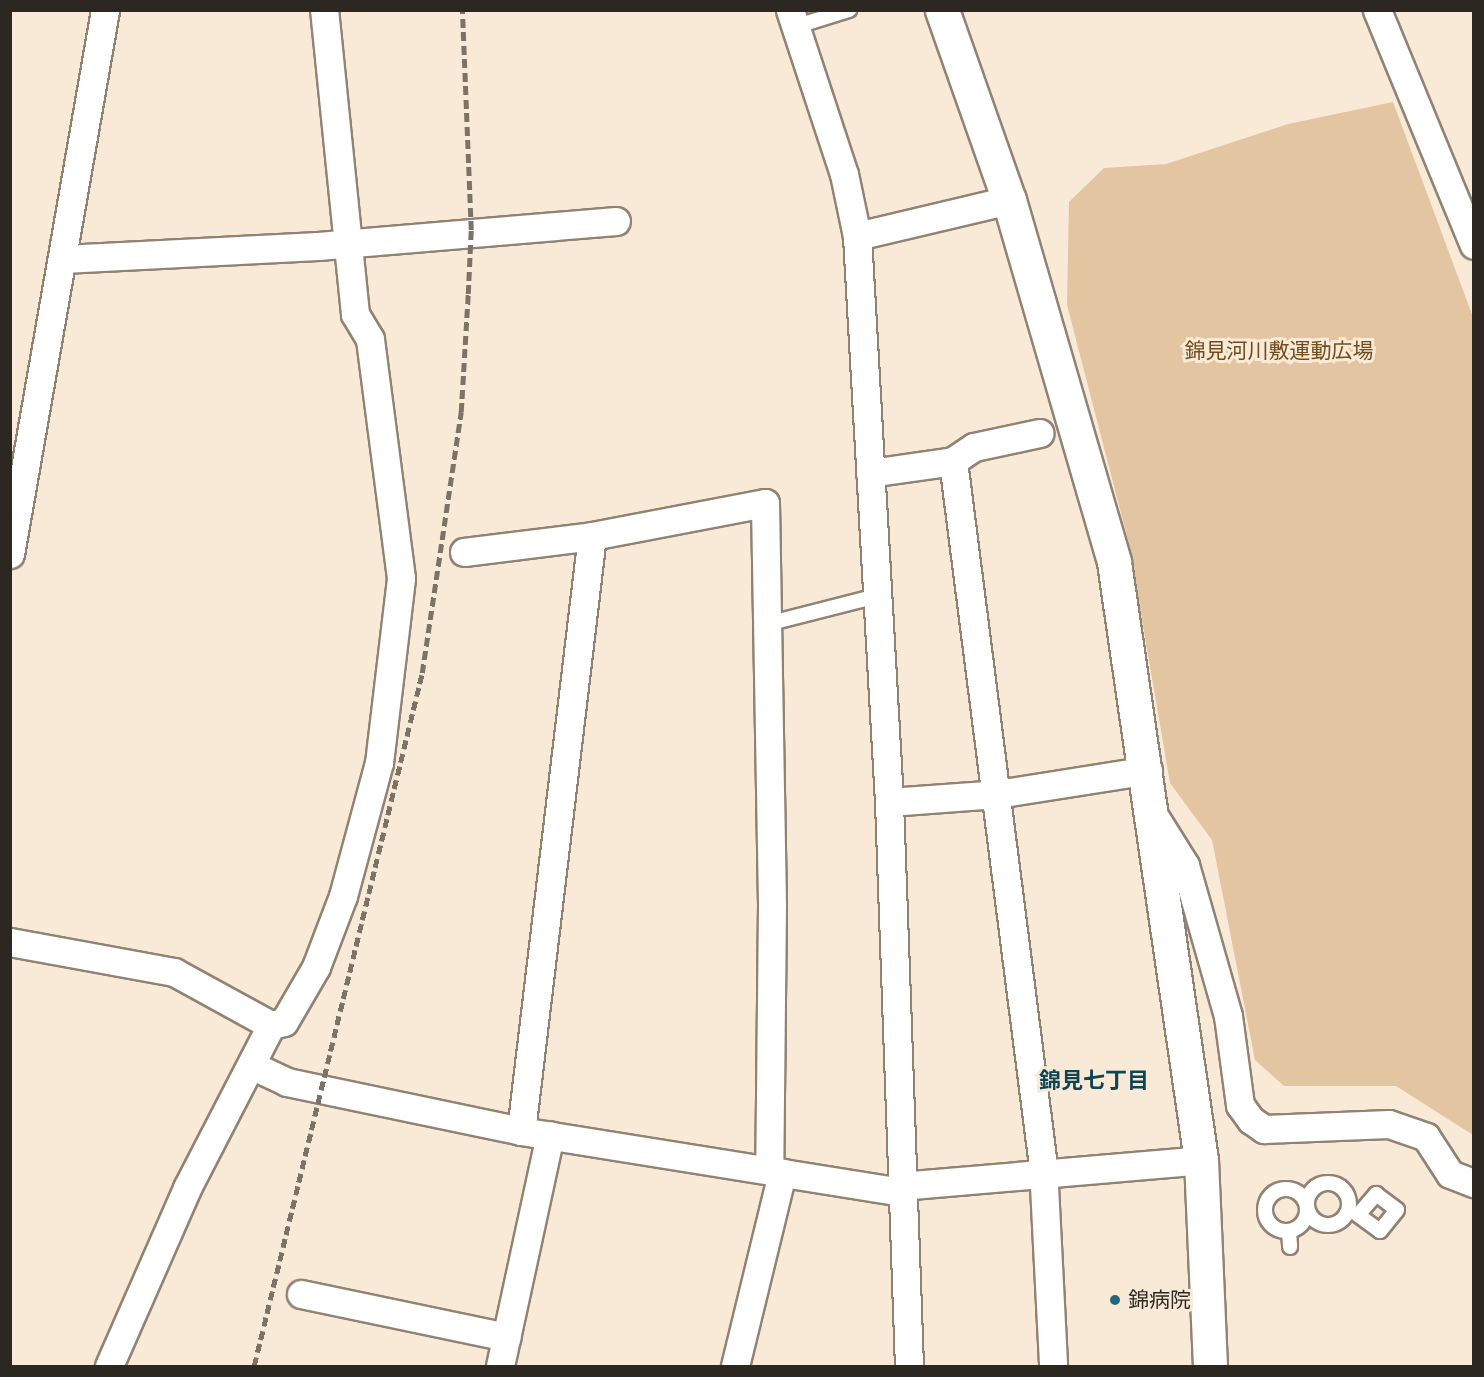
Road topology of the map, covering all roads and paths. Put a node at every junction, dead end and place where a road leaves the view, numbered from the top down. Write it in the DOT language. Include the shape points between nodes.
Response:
graph roads {
  1 [pos="105,10"];
  2 [pos="324,10"];
  3 [pos="849,10"];
  4 [pos="942,10"];
  5 [pos="1377,10"];
  6 [pos="792,19"];
  7 [pos="1009,200"];
  8 [pos="616,221"];
  9 [pos="857,236"];
  10 [pos="346,242"];
  11 [pos="1473,244"];
  12 [pos="63,259"];
  13 [pos="1075,425"];
  14 [pos="1040,434"];
  15 [pos="953,461"];
  16 [pos="870,473"];
  17 [pos="592,536"];
  18 [pos="464,552"];
  19 [pos="10,554"];
  20 [pos="877,596"];
  21 [pos="767,624"];
  22 [pos="1148,770"];
  23 [pos="997,795"];
  24 [pos="889,802"];
  25 [pos="1153,814"];
  26 [pos="10,942"];
  27 [pos="272,1025"];
  28 [pos="251,1065"];
  29 [pos="521,1131"];
  30 [pos="550,1135"];
  31 [pos="1201,1160"];
  32 [pos="775,1172"];
  33 [pos="1043,1173"];
  34 [pos="1473,1183"];
  35 [pos="900,1189"];
  36 [pos="1307,1206"];
  37 [pos="1289,1231"];
  38 [pos="1290,1247"];
  39 [pos="301,1294"];
  40 [pos="507,1337"];
  41 [pos="109,1366"];
  42 [pos="500,1366"];
  43 [pos="735,1366"];
  44 [pos="909,1366"];
  45 [pos="1053,1366"];
  46 [pos="1210,1366"];
  1 -- 12 [label="street"];
  2 -- 10 [label="street"];
  3 -- 6 [label="lane"];
  4 -- 7 [label="street"];
  5 -- 11 [label="street"];
  6 -- 9 [label="street" via="844,174"];
  7 -- 9 [label="street"];
  7 -- 13 [label="street"];
  8 -- 10 [label="street"];
  9 -- 16 [label="street"];
  10 -- 12 [label="street"];
  10 -- 27 [label="street" via="355,314 370,339 395,521 400,578 394,666 379,763 343,896 316,967 284,1023"];
  12 -- 19 [label="street"];
  13 -- 14 [label="lane"];
  13 -- 22 [label="street" via="1114,562"];
  14 -- 15 [label="street" via="974,447"];
  15 -- 16 [label="street"];
  15 -- 23 [label="street"];
  16 -- 20 [label="street"];
  17 -- 18 [label="street"];
  17 -- 21 [label="street" via="765,503"];
  17 -- 29 [label="street"];
  20 -- 21 [label="lane"];
  20 -- 24 [label="street"];
  21 -- 32 [label="street"];
  22 -- 23 [label="street"];
  22 -- 25 [label="street"];
  23 -- 24 [label="street"];
  23 -- 33 [label="street"];
  24 -- 35 [label="street"];
  25 -- 31 [label="street"];
  25 -- 34 [label="street" via="1185,865 1228,1016 1240,1105 1251,1120 1264,1129 1389,1124 1426,1137 1450,1174"];
  26 -- 27 [label="street" via="174,972"];
  27 -- 28 [label="street"];
  28 -- 29 [label="street" via="287,1082"];
  28 -- 41 [label="street" via="187,1188"];
  29 -- 30 [label="street"];
  30 -- 32 [label="street"];
  30 -- 40 [label="street"];
  31 -- 33 [label="street"];
  31 -- 46 [label="street"];
  32 -- 35 [label="street"];
  32 -- 43 [label="street"];
  33 -- 35 [label="street"];
  33 -- 45 [label="street"];
  35 -- 44 [label="street"];
  36 -- 36 [label="lane" via="1315,1187 1329,1183 1342,1188 1349,1207 1331,1232 1312,1218"];
  36 -- 37 [label="lane" via="1302,1225"];
  36 -- 37 [label="lane" via="1300,1194 1287,1188 1268,1198 1265,1212 1270,1224"];
  37 -- 38 [label="lane"];
  39 -- 40 [label="street"];
  40 -- 42 [label="street"];
}
